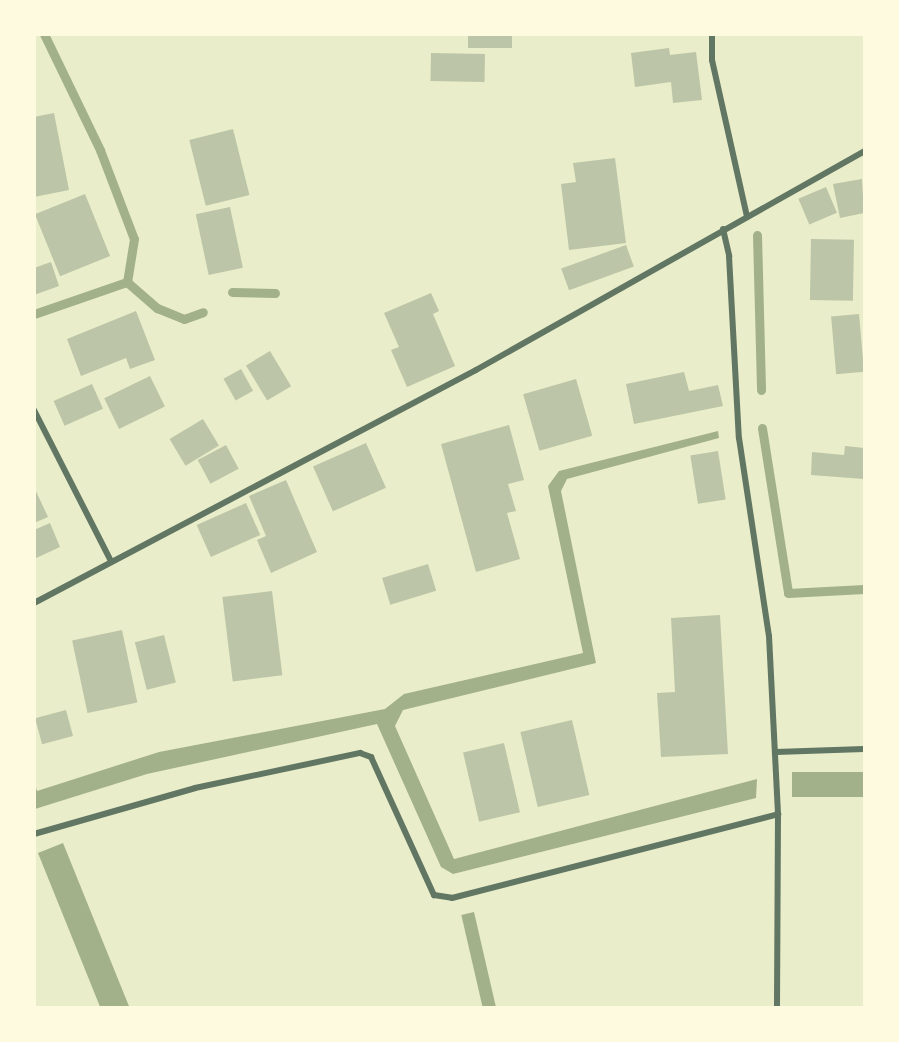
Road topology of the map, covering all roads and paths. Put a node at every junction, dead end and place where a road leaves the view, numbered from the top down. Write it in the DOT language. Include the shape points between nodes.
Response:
graph roads {
  1 [pos="712,34"];
  2 [pos="864,151"];
  3 [pos="747,216"];
  4 [pos="723,229"];
  5 [pos="34,410"];
  6 [pos="111,561"];
  7 [pos="34,603"];
  8 [pos="864,749"];
  9 [pos="776,752"];
  10 [pos="778,814"];
  11 [pos="34,834"];
  12 [pos="777,1008"];
  1 -- 3 [label="street" via="712,60"];
  2 -- 3 [label="street"];
  3 -- 4 [label="street"];
  4 -- 6 [label="street" via="476,370"];
  4 -- 9 [label="street" via="729,256 739,438 769,636"];
  5 -- 6 [label="street"];
  6 -- 7 [label="street"];
  8 -- 9 [label="street"];
  9 -- 10 [label="street"];
  10 -- 11 [label="street" via="452,898 434,895 371,758 360,753 195,788"];
  10 -- 12 [label="street"];
}
